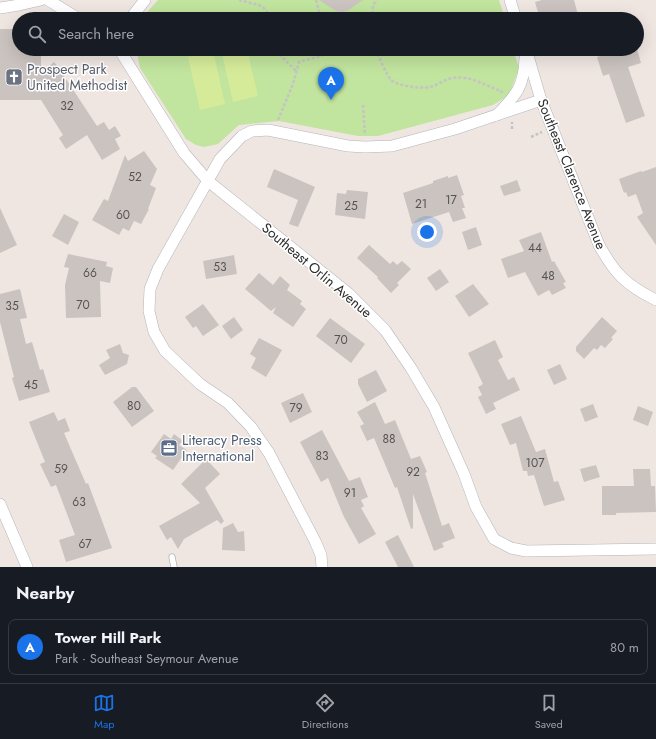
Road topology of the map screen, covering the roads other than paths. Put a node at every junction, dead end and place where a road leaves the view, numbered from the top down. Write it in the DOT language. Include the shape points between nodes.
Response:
graph roads {
  1 [pos="41,0"];
  2 [pos="48,0"];
  3 [pos="146,0"];
  4 [pos="510,0"];
  5 [pos="0,8"];
  6 [pos="68,12"];
  7 [pos="136,12"];
  8 [pos="514,12"];
  9 [pos="123,56"];
  10 [pos="526,56"];
  11 [pos="528,56"];
  12 [pos="541,100"];
  13 [pos="496,116"];
  14 [pos="208,181"];
  15 [pos="656,300"];
  16 [pos="0,504"];
  17 [pos="656,549"];
  18 [pos="172,557"];
  19 [pos="26,567"];
  20 [pos="174,567"];
  21 [pos="322,567"];
  1 -- 5 [label="street"];
  2 -- 6 [label="street"];
  3 -- 7 [label="street"];
  4 -- 8 [label="street"];
  9 -- 14 [label="street, Southeast Orlin Avenue" via="184,153"];
  10 -- 13 [label="street" via="525,72 520,87"];
  11 -- 12 [label="street, Southeast Clarence Avenue"];
  12 -- 13 [label="street"];
  12 -- 15 [label="street, Southeast Clarence Avenue" via="608,262 621,278"];
  13 -- 14 [label="street" via="392,146 348,146 275,131 252,131 242,136 220,159"];
  14 -- 17 [label="street, Southeast Orlin Avenue" via="352,297 385,330 434,407 476,507 494,539 511,548 526,551"];
  14 -- 21 [label="street" via="158,269 150,289 149,311 154,332 165,351 200,384 228,404 251,427 269,453 315,541 321,555"];
  16 -- 19 [label="street"];
  18 -- 20 [label="lane"];
}
